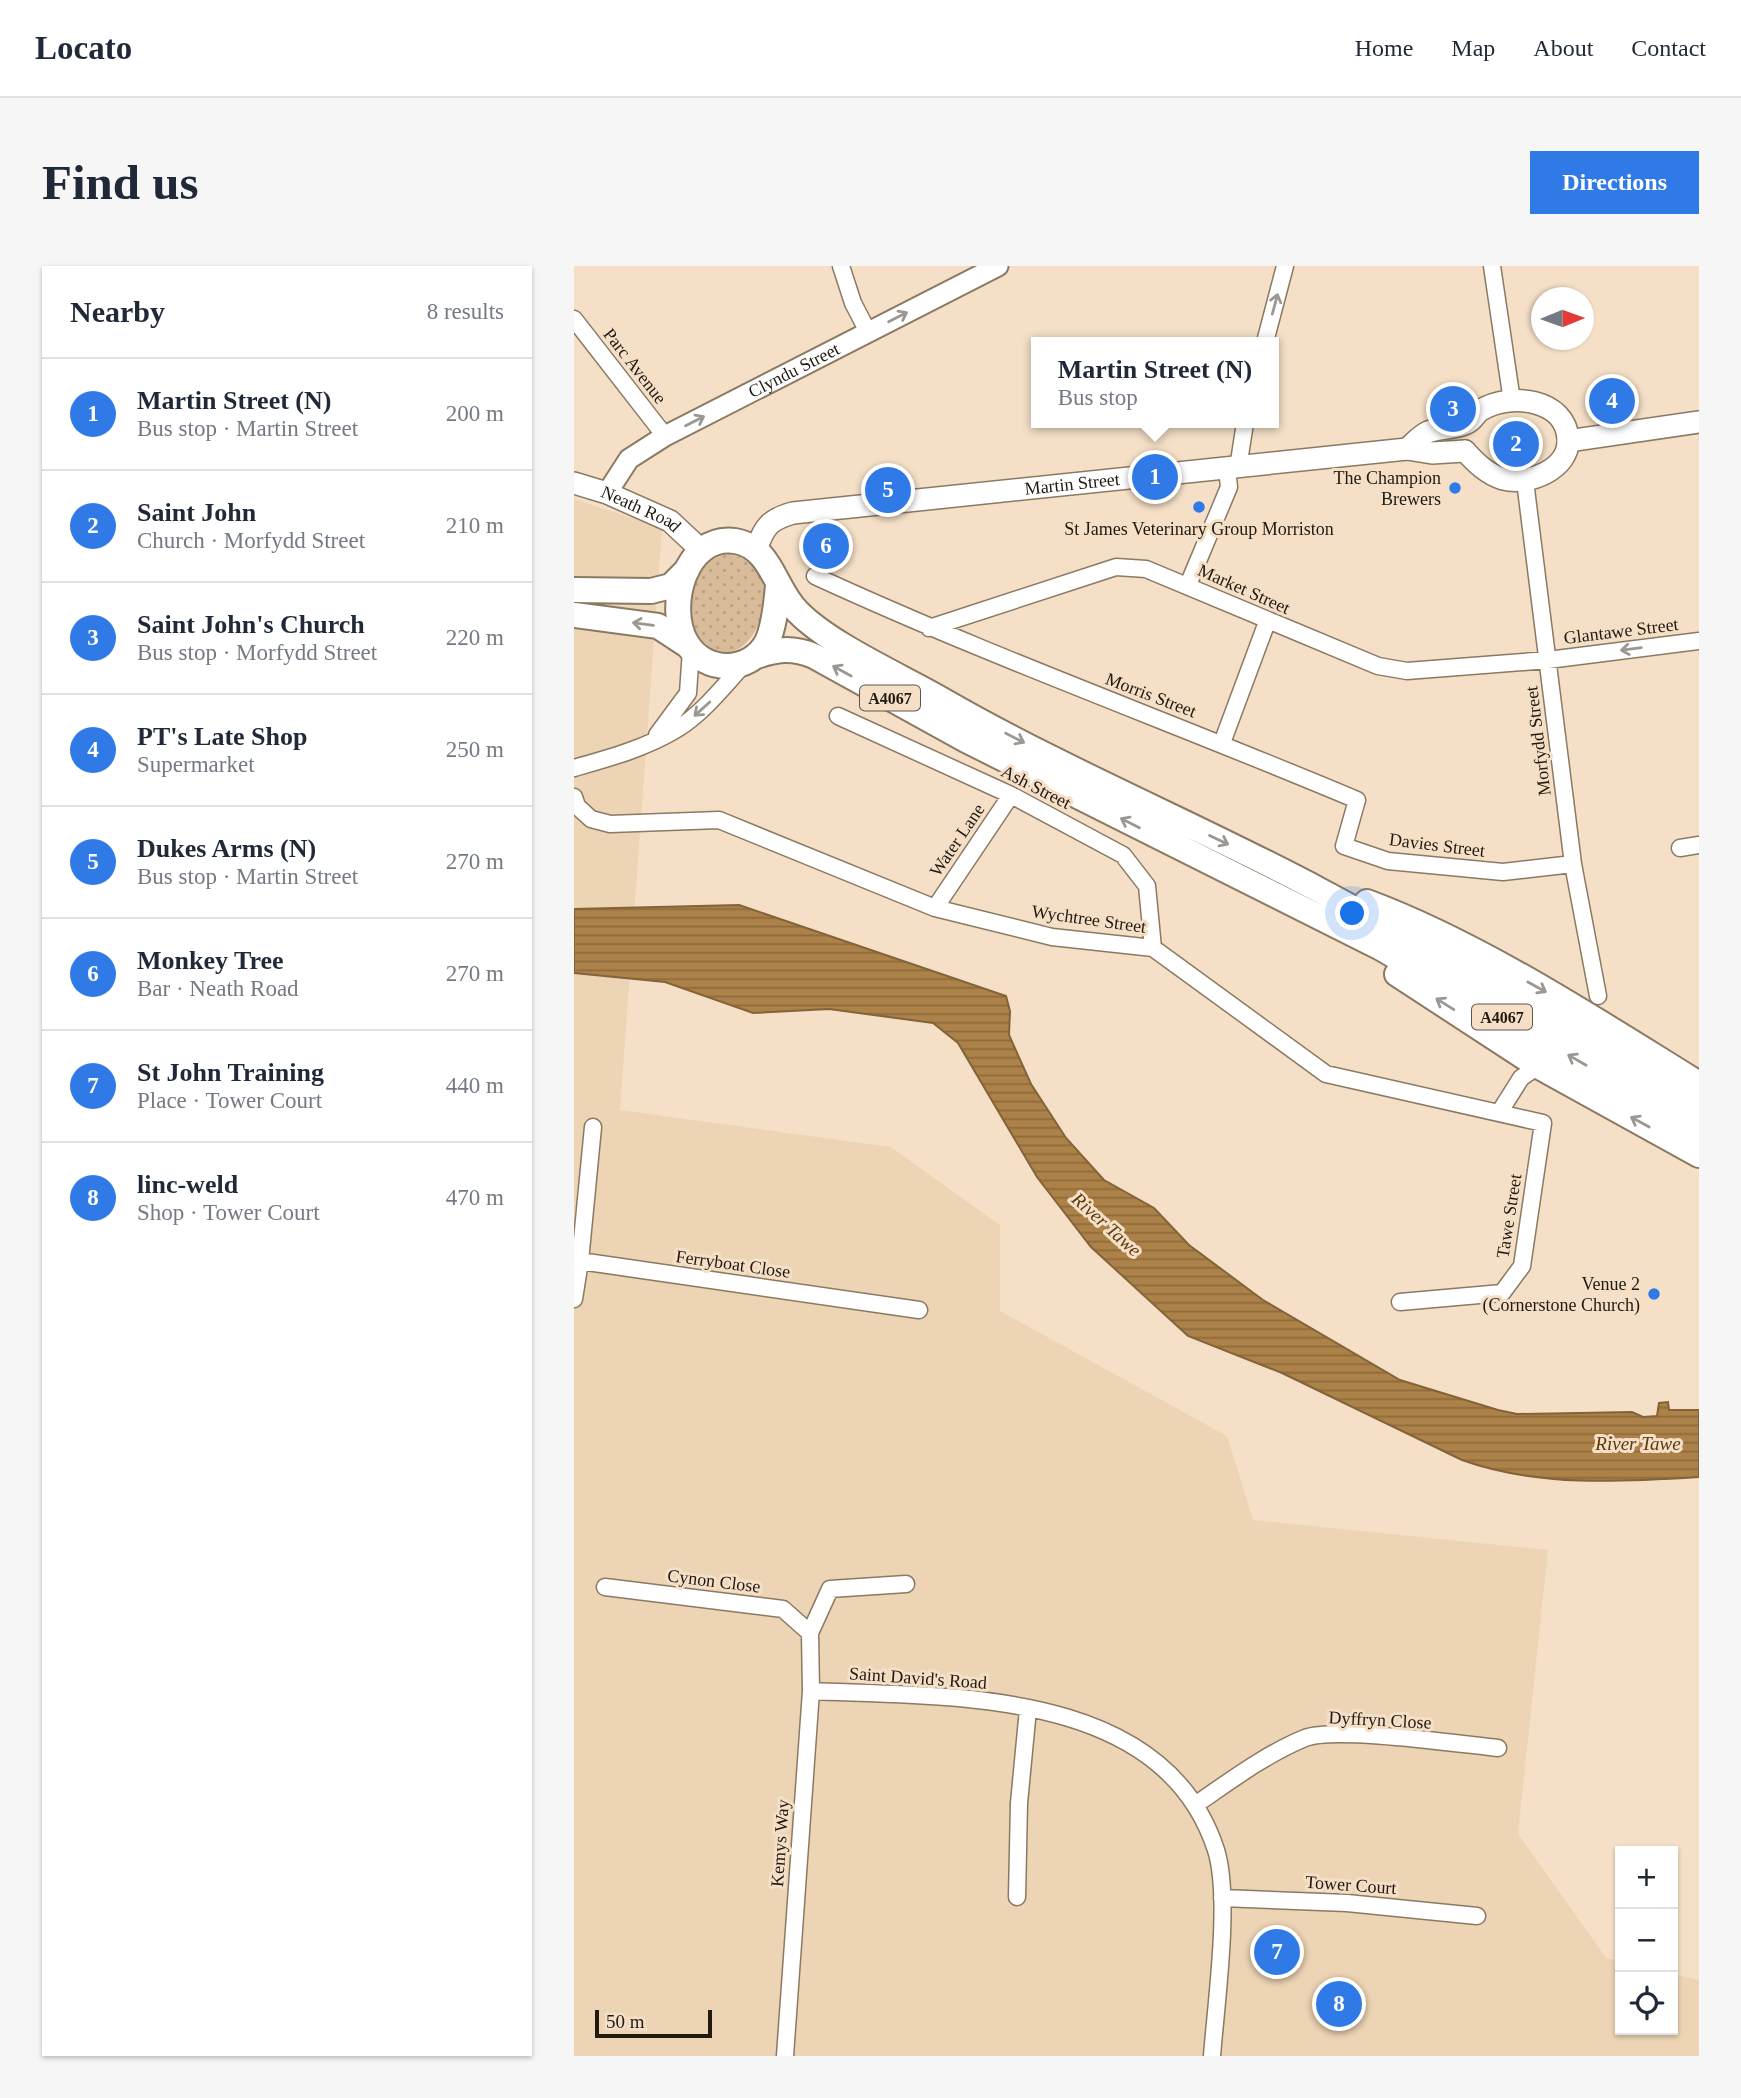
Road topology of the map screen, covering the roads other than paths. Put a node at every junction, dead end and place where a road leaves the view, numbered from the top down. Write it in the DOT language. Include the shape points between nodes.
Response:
graph roads {
  1 [pos="841,266"];
  2 [pos="998,266"];
  3 [pos="1285,266"];
  4 [pos="1492,266"];
  5 [pos="574,319"];
  6 [pos="868,332"];
  7 [pos="1266,337"];
  8 [pos="1512,401"];
  9 [pos="1468,422"];
  10 [pos="1699,422"];
  11 [pos="1244,428"];
  12 [pos="665,436"];
  13 [pos="1568,441"];
  14 [pos="1408,449"];
  15 [pos="1465,451"];
  16 [pos="1233,468"];
  17 [pos="1525,481"];
  18 [pos="574,483"];
  19 [pos="607,493"];
  20 [pos="757,548"];
  21 [pos="700,549"];
  22 [pos="687,570"];
  23 [pos="815,576"];
  24 [pos="1188,585"];
  25 [pos="778,586"];
  26 [pos="574,590"];
  27 [pos="574,615"];
  28 [pos="1267,622"];
  29 [pos="929,628"];
  30 [pos="1699,641"];
  31 [pos="689,647"];
  32 [pos="1548,660"];
  33 [pos="749,661"];
  34 [pos="838,716"];
  35 [pos="651,742"];
  36 [pos="1222,743"];
  37 [pos="574,768"];
  38 [pos="1011,795"];
  39 [pos="574,797"];
  40 [pos="1357,800"];
  41 [pos="1699,845"];
  42 [pos="1680,848"];
  43 [pos="1573,863"];
  44 [pos="1319,890"];
  45 [pos="935,908"];
  46 [pos="1301,909"];
  47 [pos="1153,948"];
  48 [pos="1598,996"];
  49 [pos="1538,1066"];
  50 [pos="1699,1084"];
  51 [pos="1699,1107"];
  52 [pos="1499,1113"];
  53 [pos="1543,1123"];
  54 [pos="593,1127"];
  55 [pos="1699,1132"];
  56 [pos="1699,1155"];
  57 [pos="580,1261"];
  58 [pos="574,1298"];
  59 [pos="1401,1301"];
  60 [pos="919,1310"];
  61 [pos="906,1584"];
  62 [pos="605,1587"];
  63 [pos="810,1633"];
  64 [pos="811,1690"];
  65 [pos="1028,1709"];
  66 [pos="1498,1748"];
  67 [pos="1195,1805"];
  68 [pos="1017,1897"];
  69 [pos="1222,1898"];
  70 [pos="1477,1916"];
  71 [pos="785,2056"];
  72 [pos="1212,2056"];
  1 -- 6 [label="street"];
  6 -- 2 [label="street, Clyndu Street, one-way"];
  7 -- 3 [label="street, one-way"];
  4 -- 8 [label="street"];
  5 -- 12 [label="street, Parc Avenue"];
  12 -- 6 [label="street, Clyndu Street, one-way"];
  8 -- 9 [label="main road" via="1480,410"];
  8 -- 13 [label="main road" via="1536,402 1553,411"];
  9 -- 14 [label="main road" via="1427,432"];
  9 -- 15 [label="main road"];
  10 -- 13 [label="main road"];
  11 -- 16 [label="street"];
  12 -- 19 [label="street, Clyndu Street" via="629,459"];
  13 -- 17 [label="main road" via="1557,466"];
  14 -- 15 [label="main road, Martin Street"];
  14 -- 16 [label="main road, Martin Street"];
  15 -- 17 [label="main road" via="1480,467 1504,479"];
  16 -- 20 [label="main road, Martin Street" via="793,513 764,527"];
  16 -- 24 [label="street"];
  17 -- 32 [label="street, Morfydd Street"];
  18 -- 19 [label="main road, Neath Road"];
  19 -- 21 [label="main road, Neath Road" via="670,522"];
  20 -- 21 [label="main road" via="725,541"];
  20 -- 25 [label="main road"];
  21 -- 22 [label="main road"];
  22 -- 26 [label="main road" via="671,586 651,591"];
  22 -- 31 [label="main road" via="679,615"];
  23 -- 29 [label="street"];
  24 -- 28 [label="street, Market Street"];
  24 -- 29 [label="street, Market Street" via="1146,569 1116,567"];
  25 -- 33 [label="main road" via="767,641"];
  25 -- 44 [label="main road, A4067, one-way" via="797,612 821,632 955,707"];
  31 -- 27 [label="main road, one-way" via="658,626"];
  28 -- 32 [label="street, Market Street" via="1378,666 1407,671"];
  28 -- 36 [label="street"];
  29 -- 36 [label="street, Morris Street"];
  30 -- 32 [label="street, Glantawe Street, one-way"];
  31 -- 33 [label="main road" via="704,662 715,665"];
  31 -- 35 [label="street" via="688,693"];
  32 -- 43 [label="street, Morfydd Street"];
  33 -- 35 [label="street, one-way" via="705,707"];
  46 -- 33 [label="main road, A4067, one-way" via="966,740 814,656 797,649 776,649"];
  34 -- 38 [label="street, Ash Street"];
  35 -- 37 [label="street"];
  36 -- 40 [label="street, Morris Street"];
  38 -- 45 [label="street, Water Lane"];
  38 -- 47 [label="street, Ash Street" via="1123,855 1147,886"];
  39 -- 45 [label="street, Wychtree Street" via="591,819 610,824 719,820"];
  40 -- 43 [label="street, Davies Street" via="1344,846 1388,861 1503,872"];
  41 -- 42 [label="street"];
  43 -- 48 [label="street, Morfydd Street"];
  44 -- 50 [label="main road, one-way" via="1394,912 1465,947"];
  44 -- 51 [label="main road, A4067"];
  45 -- 47 [label="street, Wychtree Street" via="1052,937"];
  49 -- 46 [label="main road, one-way"];
  55 -- 46 [label="main road, A4067, one-way" via="1451,987"];
  47 -- 52 [label="street, Wychtree Street" via="1326,1074"];
  49 -- 52 [label="street" via="1521,1078"];
  56 -- 49 [label="main road, one-way"];
  52 -- 53 [label="street, Wychtree Street"];
  53 -- 59 [label="street, Tawe Street" via="1522,1266 1502,1293"];
  54 -- 57 [label="street"];
  57 -- 58 [label="street"];
  57 -- 60 [label="street, Ferryboat Close"];
  61 -- 63 [label="street" via="830,1589"];
  62 -- 63 [label="street, Cynon Close" via="783,1609"];
  63 -- 64 [label="street, Kemys Way"];
  64 -- 65 [label="street, Saint David's Road" via="963,1698"];
  64 -- 71 [label="street, Kemys Way"];
  65 -- 67 [label="street, Saint David's Road" via="1084,1721 1147,1754"];
  65 -- 68 [label="street"];
  66 -- 67 [label="street, Dyffryn Close" via="1358,1735 1308,1737 1247,1769"];
  67 -- 69 [label="street, Saint David's Road" via="1216,1851"];
  69 -- 70 [label="street, Tower Court" via="1347,1903"];
  69 -- 72 [label="street, Saint David's Road"];
}
